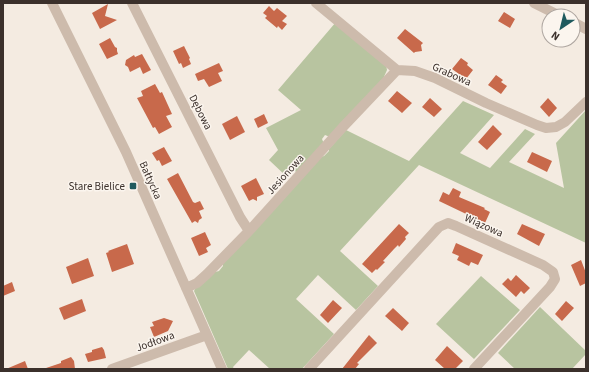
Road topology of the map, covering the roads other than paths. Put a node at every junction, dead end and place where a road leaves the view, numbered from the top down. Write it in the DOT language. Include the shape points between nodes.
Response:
graph roads {
  1 [pos="52,3"];
  2 [pos="132,3"];
  3 [pos="316,3"];
  4 [pos="534,3"];
  5 [pos="544,8"];
  6 [pos="397,70"];
  7 [pos="586,102"];
  8 [pos="249,231"];
  9 [pos="186,288"];
  10 [pos="207,335"];
  11 [pos="112,369"];
  12 [pos="222,369"];
  13 [pos="309,369"];
  14 [pos="474,369"];
  1 -- 9 [label="street, Bałtycka" via="126,152"];
  2 -- 8 [label="street, Dębowa"];
  3 -- 6 [label="street"];
  4 -- 5 [label="street"];
  6 -- 7 [label="street, Grabowa" via="415,71 435,78 546,128 566,122"];
  6 -- 8 [label="street, Jesionowa"];
  8 -- 9 [label="street, Jesionowa" via="207,274"];
  9 -- 10 [label="street, Bałtycka"];
  10 -- 11 [label="street, Jodłowa"];
  10 -- 12 [label="street, Bałtycka"];
  13 -- 14 [label="street, Wiązowa" via="439,227 448,223 543,265 553,272 555,279"];
}
